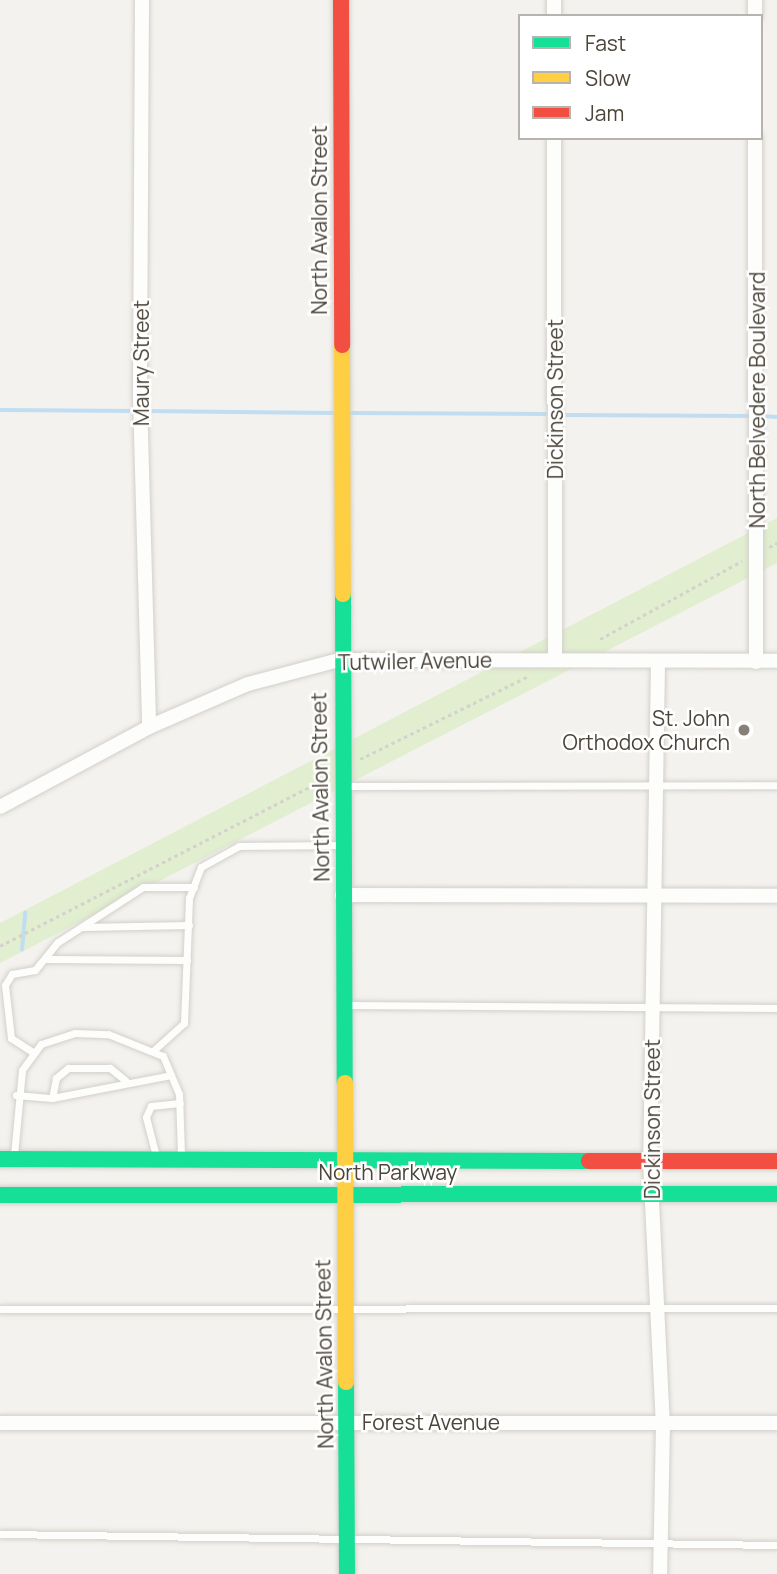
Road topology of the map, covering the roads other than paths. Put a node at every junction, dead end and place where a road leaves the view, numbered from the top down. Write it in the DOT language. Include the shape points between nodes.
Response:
graph roads {
  1 [pos="142,0"];
  2 [pos="341,0"];
  3 [pos="554,140"];
  4 [pos="755,140"];
  5 [pos="339,660"];
  6 [pos="555,660"];
  7 [pos="756,662"];
  8 [pos="777,662"];
  9 [pos="658,663"];
  10 [pos="149,727"];
  11 [pos="337,781"];
  12 [pos="777,785"];
  13 [pos="657,787"];
  14 [pos="0,807"];
  15 [pos="342,845"];
  16 [pos="194,887"];
  17 [pos="342,895"];
  18 [pos="656,895"];
  19 [pos="777,896"];
  20 [pos="189,925"];
  21 [pos="83,927"];
  22 [pos="48,960"];
  23 [pos="187,960"];
  24 [pos="342,1005"];
  25 [pos="653,1006"];
  26 [pos="777,1008"];
  27 [pos="154,1050"];
  28 [pos="34,1053"];
  29 [pos="172,1075"];
  30 [pos="126,1081"];
  31 [pos="16,1095"];
  32 [pos="52,1098"];
  33 [pos="180,1103"];
  34 [pos="7,1159"];
  35 [pos="650,1161"];
  36 [pos="777,1161"];
  37 [pos="157,1162"];
  38 [pos="181,1163"];
  39 [pos="342,1163"];
  40 [pos="651,1192"];
  41 [pos="342,1193"];
  42 [pos="777,1194"];
  43 [pos="0,1195"];
  44 [pos="777,1308"];
  45 [pos="0,1309"];
  46 [pos="344,1309"];
  47 [pos="657,1309"];
  48 [pos="347,1422"];
  49 [pos="0,1423"];
  50 [pos="777,1423"];
  51 [pos="663,1424"];
  52 [pos="0,1534"];
  53 [pos="347,1542"];
  54 [pos="777,1545"];
  55 [pos="661,1546"];
  56 [pos="347,1574"];
  57 [pos="660,1574"];
  1 -- 10 [label="street, Maury Street" via="140,398"];
  2 -- 5 [label="street, North Avalon Street"];
  3 -- 6 [label="street, Dickinson Street"];
  4 -- 7 [label="street, North Belvedere Boulevard"];
  5 -- 6 [label="street, Tutwiler Avenue"];
  5 -- 10 [label="street, Tutwiler Avenue" via="248,684"];
  5 -- 11 [label="street, North Avalon Street"];
  6 -- 9 [label="street, Tutwiler Avenue"];
  7 -- 8 [label="street, Tutwiler Avenue"];
  7 -- 9 [label="street, Tutwiler Avenue"];
  9 -- 13 [label="street, Dickinson Street"];
  10 -- 14 [label="street, Tutwiler Avenue"];
  11 -- 13 [label="lane"];
  11 -- 15 [label="street, North Avalon Street"];
  12 -- 13 [label="lane"];
  13 -- 18 [label="street, Dickinson Street"];
  15 -- 16 [label="lane" via="239,846 201,867"];
  15 -- 17 [label="street, North Avalon Street"];
  16 -- 20 [label="lane"];
  16 -- 21 [label="lane" via="143,887"];
  17 -- 18 [label="street"];
  17 -- 24 [label="street, North Avalon Street"];
  18 -- 19 [label="street"];
  18 -- 25 [label="street, Dickinson Street"];
  20 -- 21 [label="lane"];
  20 -- 23 [label="lane"];
  21 -- 22 [label="lane" via="58,942"];
  22 -- 23 [label="lane"];
  22 -- 28 [label="lane" via="12,974 5,985 11,1038"];
  23 -- 27 [label="lane" via="184,1023"];
  24 -- 25 [label="lane"];
  24 -- 39 [label="street, North Avalon Street"];
  25 -- 26 [label="lane"];
  25 -- 35 [label="street, Dickinson Street"];
  27 -- 28 [label="lane" via="108,1034 75,1033 41,1044"];
  27 -- 29 [label="lane"];
  28 -- 31 [label="lane"];
  29 -- 30 [label="lane"];
  29 -- 33 [label="lane"];
  30 -- 32 [label="lane"];
  30 -- 32 [label="lane" via="110,1068 68,1068 56,1078"];
  31 -- 32 [label="lane"];
  31 -- 34 [label="lane"];
  33 -- 37 [label="lane" via="151,1106 146,1117"];
  33 -- 38 [label="lane"];
  34 -- 37 [label="street, North Parkway"];
  35 -- 36 [label="street, North Parkway"];
  35 -- 39 [label="street, North Parkway"];
  35 -- 40 [label="street, Dickinson Street"];
  37 -- 38 [label="street, North Parkway"];
  38 -- 39 [label="street, North Parkway"];
  39 -- 41 [label="street, North Avalon Street"];
  40 -- 41 [label="street, North Parkway"];
  40 -- 42 [label="street, North Parkway"];
  40 -- 47 [label="street, Dickinson Street"];
  41 -- 43 [label="street, North Parkway"];
  41 -- 46 [label="street, North Avalon Street"];
  44 -- 47 [label="lane"];
  45 -- 46 [label="lane"];
  46 -- 47 [label="lane"];
  46 -- 48 [label="street, North Avalon Street"];
  47 -- 51 [label="street, Dickinson Street"];
  48 -- 49 [label="street, Forest Avenue"];
  48 -- 51 [label="street, Forest Avenue"];
  48 -- 53 [label="street, North Avalon Street"];
  50 -- 51 [label="street, Forest Avenue"];
  51 -- 55 [label="street, Dickinson Street"];
  52 -- 53 [label="lane"];
  53 -- 55 [label="lane"];
  53 -- 56 [label="street, North Avalon Street"];
  54 -- 55 [label="lane"];
  55 -- 57 [label="street, Dickinson Street"];
}
